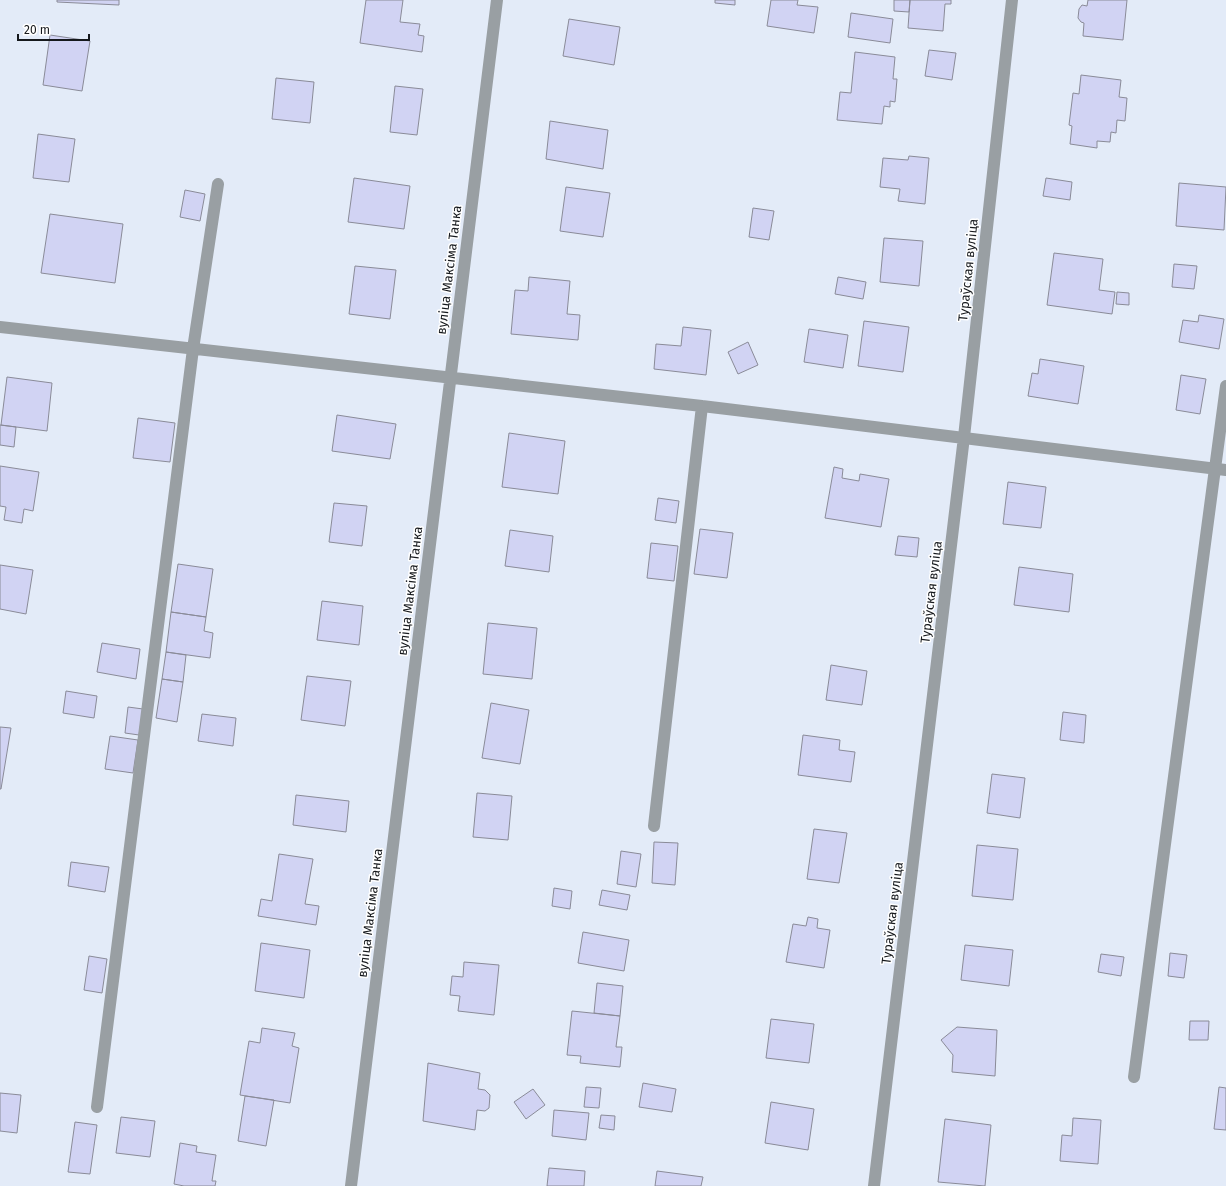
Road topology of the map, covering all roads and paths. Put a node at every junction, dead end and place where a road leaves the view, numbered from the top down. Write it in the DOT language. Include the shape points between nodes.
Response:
graph roads {
  1 [pos="497,0"];
  2 [pos="1012,0"];
  3 [pos="218,184"];
  4 [pos="0,327"];
  5 [pos="193,349"];
  6 [pos="450,377"];
  7 [pos="1226,386"];
  8 [pos="702,406"];
  9 [pos="964,437"];
  10 [pos="1221,469"];
  11 [pos="654,826"];
  12 [pos="1134,1077"];
  13 [pos="97,1107"];
  14 [pos="351,1186"];
  15 [pos="874,1186"];
  1 -- 6 [label="street, вуліца Максіма Танка"];
  2 -- 9 [label="street, Тураўская вуліца"];
  3 -- 5 [label="street"];
  4 -- 5 [label="street"];
  5 -- 6 [label="street"];
  5 -- 13 [label="street"];
  6 -- 8 [label="street"];
  6 -- 14 [label="street, вуліца Максіма Танка"];
  7 -- 10 [label="street"];
  8 -- 9 [label="street"];
  8 -- 11 [label="street"];
  9 -- 10 [label="street"];
  9 -- 15 [label="street, Тураўская вуліца"];
  10 -- 12 [label="street"];
}
